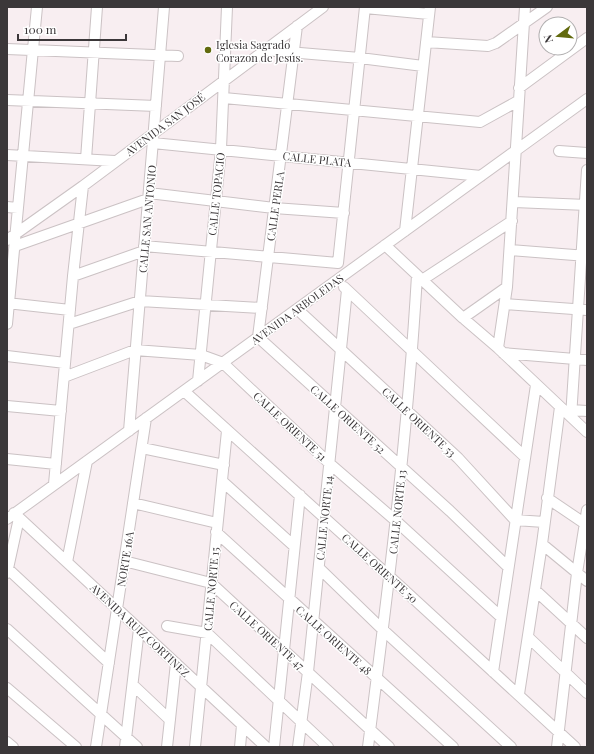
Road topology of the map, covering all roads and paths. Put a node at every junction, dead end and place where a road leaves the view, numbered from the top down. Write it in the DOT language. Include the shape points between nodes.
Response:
graph roads {
  1 [pos="37,7"];
  2 [pos="98,7"];
  3 [pos="164,7"];
  4 [pos="227,7"];
  5 [pos="323,7"];
  6 [pos="525,7"];
  7 [pos="547,7"];
  8 [pos="365,8"];
  9 [pos="430,10"];
  10 [pos="524,24"];
  11 [pos="297,26"];
  12 [pos="587,38"];
  13 [pos="426,42"];
  14 [pos="7,49"];
  15 [pos="32,50"];
  16 [pos="264,50"];
  17 [pos="94,53"];
  18 [pos="294,53"];
  19 [pos="160,56"];
  20 [pos="178,56"];
  21 [pos="360,58"];
  22 [pos="423,66"];
  23 [pos="224,79"];
  24 [pos="519,88"];
  25 [pos="224,98"];
  26 [pos="587,99"];
  27 [pos="7,100"];
  28 [pos="29,100"];
  29 [pos="518,101"];
  30 [pos="90,103"];
  31 [pos="288,105"];
  32 [pos="156,106"];
  33 [pos="356,111"];
  34 [pos="418,116"];
  35 [pos="153,138"];
  36 [pos="221,149"];
  37 [pos="514,151"];
  38 [pos="559,151"];
  39 [pos="587,153"];
  40 [pos="7,155"];
  41 [pos="22,156"];
  42 [pos="281,156"];
  43 [pos="86,159"];
  44 [pos="114,162"];
  45 [pos="350,163"];
  46 [pos="411,168"];
  47 [pos="587,170"];
  48 [pos="481,176"];
  49 [pos="83,186"];
  50 [pos="149,196"];
  51 [pos="216,201"];
  52 [pos="514,202"];
  53 [pos="586,205"];
  54 [pos="7,207"];
  55 [pos="18,208"];
  56 [pos="274,208"];
  57 [pos="344,213"];
  58 [pos="512,222"];
  59 [pos="79,223"];
  60 [pos="405,231"];
  61 [pos="16,234"];
  62 [pos="11,243"];
  63 [pos="385,245"];
  64 [pos="144,248"];
  65 [pos="510,250"];
  66 [pos="210,252"];
  67 [pos="584,256"];
  68 [pos="268,257"];
  69 [pos="338,264"];
  70 [pos="346,273"];
  71 [pos="73,276"];
  72 [pos="420,278"];
  73 [pos="337,280"];
  74 [pos="507,287"];
  75 [pos="347,290"];
  76 [pos="140,301"];
  77 [pos="8,303"];
  78 [pos="506,304"];
  79 [pos="205,305"];
  80 [pos="262,308"];
  81 [pos="297,309"];
  82 [pos="582,309"];
  83 [pos="70,310"];
  84 [pos="463,318"];
  85 [pos="7,324"];
  86 [pos="68,324"];
  87 [pos="258,338"];
  88 [pos="135,350"];
  89 [pos="413,350"];
  90 [pos="500,350"];
  91 [pos="341,351"];
  92 [pos="201,355"];
  93 [pos="7,356"];
  94 [pos="575,359"];
  95 [pos="587,360"];
  96 [pos="65,363"];
  97 [pos="223,363"];
  98 [pos="64,377"];
  99 [pos="198,381"];
  100 [pos="536,384"];
  101 [pos="184,391"];
  102 [pos="7,406"];
  103 [pos="334,407"];
  104 [pos="560,407"];
  105 [pos="408,410"];
  106 [pos="61,411"];
  107 [pos="587,411"];
  108 [pos="571,413"];
  109 [pos="146,418"];
  110 [pos="129,431"];
  111 [pos="227,431"];
  112 [pos="587,432"];
  113 [pos="142,448"];
  114 [pos="525,457"];
  115 [pos="7,459"];
  116 [pos="87,461"];
  117 [pos="330,463"];
  118 [pos="56,464"];
  119 [pos="224,465"];
  120 [pos="401,467"];
  121 [pos="222,481"];
  122 [pos="54,484"];
  123 [pos="300,495"];
  124 [pos="547,498"];
  125 [pos="133,503"];
  126 [pos="587,510"];
  127 [pos="13,517"];
  128 [pos="324,518"];
  129 [pos="516,520"];
  130 [pos="396,521"];
  131 [pos="544,522"];
  132 [pos="586,524"];
  133 [pos="217,528"];
  134 [pos="542,544"];
  135 [pos="294,546"];
  136 [pos="124,561"];
  137 [pos="67,562"];
  138 [pos="508,567"];
  139 [pos="319,568"];
  140 [pos="7,570"];
  141 [pos="577,573"];
  142 [pos="390,577"];
  143 [pos="587,581"];
  144 [pos="211,583"];
  145 [pos="535,590"];
  146 [pos="288,598"];
  147 [pos="117,609"];
  148 [pos="501,617"];
  149 [pos="313,619"];
  150 [pos="571,624"];
  151 [pos="167,626"];
  152 [pos="7,629"];
  153 [pos="139,629"];
  154 [pos="382,629"];
  155 [pos="207,633"];
  156 [pos="528,638"];
  157 [pos="587,638"];
  158 [pos="283,651"];
  159 [pos="109,663"];
  160 [pos="176,664"];
  161 [pos="308,672"];
  162 [pos="493,672"];
  163 [pos="565,673"];
  164 [pos="376,678"];
  165 [pos="132,685"];
  166 [pos="201,687"];
  167 [pos="7,688"];
  168 [pos="587,693"];
  169 [pos="519,694"];
  170 [pos="278,700"];
  171 [pos="101,713"];
  172 [pos="170,720"];
  173 [pos="301,721"];
  174 [pos="242,725"];
  175 [pos="370,729"];
  176 [pos="559,732"];
  177 [pos="7,742"];
  178 [pos="126,742"];
  179 [pos="12,747"];
  180 [pos="76,747"];
  181 [pos="96,747"];
  182 [pos="137,747"];
  183 [pos="167,747"];
  184 [pos="196,747"];
  185 [pos="240,747"];
  186 [pos="266,747"];
  187 [pos="274,747"];
  188 [pos="298,747"];
  189 [pos="328,747"];
  190 [pos="368,747"];
  191 [pos="389,747"];
  192 [pos="453,747"];
  193 [pos="511,747"];
  194 [pos="558,747"];
  195 [pos="575,747"];
  1 -- 15 [label="street"];
  2 -- 17 [label="street"];
  3 -- 19 [label="street, CALLE SAN ANTONIO"];
  4 -- 23 [label="street, CALLE TOPACIO"];
  5 -- 11 [label="street, AVENIDA SAN JOSÉ"];
  6 -- 10 [label="street"];
  7 -- 10 [label="street"];
  8 -- 9 [label="street"];
  8 -- 21 [label="street"];
  9 -- 13 [label="street"];
  10 -- 13 [label="street" via="496,44 488,46"];
  10 -- 24 [label="street"];
  11 -- 16 [label="street, AVENIDA SAN JOSÉ"];
  11 -- 18 [label="street, CALLE PERLA"];
  12 -- 24 [label="street"];
  13 -- 22 [label="street"];
  14 -- 15 [label="street"];
  15 -- 17 [label="street"];
  15 -- 28 [label="street"];
  16 -- 18 [label="street"];
  16 -- 23 [label="street, AVENIDA SAN JOSÉ"];
  17 -- 19 [label="street"];
  17 -- 30 [label="street"];
  18 -- 21 [label="street"];
  18 -- 31 [label="street, CALLE PERLA"];
  19 -- 20 [label="street"];
  19 -- 32 [label="street, CALLE SAN ANTONIO"];
  21 -- 22 [label="street"];
  21 -- 33 [label="street"];
  22 -- 34 [label="street"];
  23 -- 25 [label="street, CALLE TOPACIO"];
  23 -- 35 [label="street, AVENIDA SAN JOSÉ"];
  24 -- 29 [label="street"];
  25 -- 31 [label="street"];
  25 -- 36 [label="street, CALLE TOPACIO"];
  26 -- 37 [label="street, AVENIDA ARBOLEDAS"];
  27 -- 28 [label="street"];
  28 -- 30 [label="street"];
  28 -- 41 [label="street"];
  29 -- 34 [label="street" via="480,122"];
  29 -- 37 [label="street"];
  30 -- 32 [label="street"];
  30 -- 43 [label="street"];
  31 -- 33 [label="street"];
  31 -- 42 [label="street, CALLE PERLA"];
  32 -- 35 [label="street, CALLE SAN ANTONIO"];
  33 -- 34 [label="street"];
  33 -- 45 [label="street"];
  34 -- 46 [label="street"];
  35 -- 36 [label="street, CALLE PLATA"];
  35 -- 44 [label="street, AVENIDA SAN JOSÉ"];
  35 -- 50 [label="street, CALLE SAN ANTONIO"];
  36 -- 42 [label="street, CALLE PLATA"];
  36 -- 51 [label="street, CALLE TOPACIO"];
  37 -- 48 [label="street, AVENIDA ARBOLEDAS"];
  37 -- 52 [label="street"];
  38 -- 39 [label="street"];
  40 -- 41 [label="street"];
  41 -- 43 [label="street"];
  41 -- 55 [label="street"];
  42 -- 45 [label="street, CALLE PLATA"];
  42 -- 56 [label="street, CALLE PERLA"];
  43 -- 44 [label="street"];
  44 -- 49 [label="street, AVENIDA SAN JOSÉ"];
  45 -- 46 [label="street, CALLE PLATA"];
  45 -- 57 [label="street"];
  46 -- 48 [label="street, CALLE PLATA"];
  46 -- 60 [label="street"];
  47 -- 53 [label="street"];
  48 -- 60 [label="street, AVENIDA ARBOLEDAS"];
  49 -- 59 [label="street"];
  49 -- 61 [label="street, AVENIDA SAN JOSÉ"];
  50 -- 51 [label="street"];
  50 -- 59 [label="street"];
  50 -- 64 [label="street, CALLE SAN ANTONIO"];
  51 -- 56 [label="street"];
  51 -- 66 [label="street, CALLE TOPACIO"];
  52 -- 53 [label="street"];
  52 -- 58 [label="street"];
  53 -- 67 [label="street"];
  54 -- 55 [label="street"];
  55 -- 61 [label="street"];
  56 -- 57 [label="street"];
  56 -- 68 [label="street, CALLE PERLA"];
  57 -- 69 [label="street"];
  58 -- 65 [label="street"];
  58 -- 72 [label="street"];
  59 -- 62 [label="street"];
  59 -- 71 [label="street"];
  60 -- 63 [label="street, AVENIDA ARBOLEDAS"];
  61 -- 62 [label="street, AVENIDA SAN JOSÉ"];
  62 -- 77 [label="street"];
  63 -- 70 [label="street, AVENIDA ARBOLEDAS"];
  63 -- 72 [label="street"];
  64 -- 66 [label="street"];
  64 -- 71 [label="street"];
  64 -- 76 [label="street, CALLE SAN ANTONIO"];
  65 -- 67 [label="street"];
  65 -- 74 [label="street"];
  66 -- 68 [label="street"];
  66 -- 79 [label="street, CALLE TOPACIO"];
  67 -- 82 [label="street"];
  68 -- 69 [label="street"];
  68 -- 80 [label="street, CALLE PERLA"];
  69 -- 70 [label="street"];
  70 -- 73 [label="street, AVENIDA ARBOLEDAS"];
  71 -- 83 [label="street"];
  72 -- 84 [label="street"];
  72 -- 89 [label="street, CALLE NORTE 13"];
  73 -- 75 [label="street"];
  73 -- 81 [label="street, AVENIDA ARBOLEDAS"];
  74 -- 78 [label="street"];
  74 -- 84 [label="street"];
  75 -- 89 [label="street"];
  75 -- 91 [label="street, CALLE NORTE 14"];
  76 -- 79 [label="street"];
  76 -- 86 [label="street"];
  76 -- 88 [label="street, CALLE SAN ANTONIO"];
  77 -- 83 [label="street"];
  77 -- 85 [label="street"];
  78 -- 82 [label="street"];
  78 -- 90 [label="street"];
  79 -- 80 [label="street"];
  79 -- 92 [label="street, CALLE TOPACIO"];
  80 -- 87 [label="street, CALLE PERLA"];
  81 -- 87 [label="street, AVENIDA ARBOLEDAS"];
  81 -- 91 [label="street, CALLE ORIENTE 53"];
  82 -- 94 [label="street"];
  83 -- 86 [label="street"];
  84 -- 90 [label="street"];
  86 -- 96 [label="street"];
  87 -- 97 [label="street, AVENIDA ARBOLEDAS"];
  87 -- 103 [label="street, CALLE ORIENTE 52"];
  88 -- 92 [label="street"];
  88 -- 98 [label="street"];
  88 -- 110 [label="street, CALLE SAN ANTONIO"];
  89 -- 105 [label="street, CALLE NORTE 13"];
  89 -- 114 [label="street"];
  90 -- 94 [label="street"];
  90 -- 100 [label="street"];
  91 -- 103 [label="street, CALLE NORTE 14"];
  91 -- 105 [label="street, CALLE ORIENTE 53"];
  92 -- 97 [label="street"];
  92 -- 99 [label="street, CALLE TOPACIO"];
  93 -- 96 [label="street"];
  94 -- 95 [label="street"];
  94 -- 108 [label="street"];
  96 -- 98 [label="street"];
  97 -- 99 [label="street, AVENIDA ARBOLEDAS"];
  97 -- 117 [label="street, CALLE ORIENTE 51"];
  98 -- 106 [label="street"];
  99 -- 101 [label="street, AVENIDA ARBOLEDAS"];
  100 -- 104 [label="street"];
  100 -- 114 [label="street"];
  101 -- 109 [label="street, AVENIDA ARBOLEDAS"];
  101 -- 111 [label="street, CALLE ORIENTE 50"];
  102 -- 106 [label="street"];
  103 -- 117 [label="street, CALLE NORTE 14"];
  103 -- 120 [label="street, CALLE ORIENTE 52"];
  104 -- 108 [label="street"];
  104 -- 124 [label="street"];
  105 -- 120 [label="street, CALLE NORTE 13"];
  105 -- 129 [label="street, CALLE ORIENTE 53" via="458,458"];
  106 -- 118 [label="street"];
  107 -- 108 [label="street"];
  108 -- 112 [label="street"];
  109 -- 110 [label="street, AVENIDA ARBOLEDAS"];
  109 -- 113 [label="street, NORTE 16A"];
  110 -- 116 [label="street, AVENIDA ARBOLEDAS"];
  111 -- 119 [label="street, CALLE NORTE 15"];
  111 -- 123 [label="street, CALLE ORIENTE 50"];
  113 -- 119 [label="street"];
  113 -- 125 [label="street, NORTE 16A"];
  114 -- 129 [label="street"];
  115 -- 118 [label="street"];
  116 -- 122 [label="street, AVENIDA ARBOLEDAS"];
  116 -- 137 [label="street"];
  117 -- 128 [label="street, CALLE NORTE 14"];
  117 -- 130 [label="street, CALLE ORIENTE 51"];
  118 -- 122 [label="street"];
  119 -- 121 [label="street, CALLE NORTE 15"];
  120 -- 130 [label="street, CALLE NORTE 13"];
  120 -- 138 [label="street, CALLE ORIENTE 52"];
  121 -- 133 [label="street, CALLE NORTE 15"];
  121 -- 135 [label="street"];
  122 -- 127 [label="street, AVENIDA ARBOLEDAS"];
  123 -- 128 [label="street, CALLE ORIENTE 50"];
  123 -- 135 [label="street"];
  124 -- 131 [label="street"];
  124 -- 132 [label="street"];
  125 -- 133 [label="street, CALLE ORIENTE 48"];
  125 -- 136 [label="street, NORTE 16A"];
  126 -- 132 [label="street"];
  127 -- 137 [label="street, AVENIDA RUIZ CORTINEZ"];
  127 -- 140 [label="street"];
  128 -- 139 [label="street, CALLE NORTE 14"];
  128 -- 142 [label="street, CALLE ORIENTE 50"];
  129 -- 131 [label="street"];
  129 -- 138 [label="street"];
  130 -- 142 [label="street, CALLE NORTE 13"];
  130 -- 148 [label="street, CALLE ORIENTE 51"];
  131 -- 134 [label="street"];
  132 -- 141 [label="street"];
  133 -- 144 [label="street, CALLE NORTE 15"];
  133 -- 146 [label="street, CALLE ORIENTE 48"];
  134 -- 141 [label="street"];
  134 -- 145 [label="street"];
  135 -- 146 [label="street"];
  136 -- 144 [label="street, CALLE ORIENTE 47"];
  136 -- 147 [label="street, NORTE 16A"];
  137 -- 147 [label="street, AVENIDA RUIZ CORTINEZ"];
  138 -- 148 [label="street"];
  139 -- 149 [label="street, CALLE NORTE 14"];
  139 -- 154 [label="street"];
  140 -- 159 [label="street"];
  141 -- 143 [label="street"];
  141 -- 150 [label="street"];
  142 -- 154 [label="street, CALLE NORTE 13"];
  142 -- 162 [label="street, CALLE ORIENTE 50"];
  144 -- 155 [label="street, CALLE NORTE 15"];
  144 -- 158 [label="street, CALLE ORIENTE 47"];
  145 -- 150 [label="street"];
  145 -- 156 [label="street"];
  146 -- 149 [label="street, CALLE ORIENTE 48"];
  146 -- 158 [label="street"];
  147 -- 153 [label="street, AVENIDA RUIZ CORTINEZ"];
  147 -- 159 [label="street, NORTE 16A"];
  148 -- 162 [label="street"];
  149 -- 161 [label="street, CALLE NORTE 14"];
  149 -- 164 [label="street, CALLE ORIENTE 48"];
  150 -- 157 [label="street"];
  150 -- 163 [label="street"];
  151 -- 155 [label="street"];
  152 -- 171 [label="street"];
  153 -- 160 [label="street, AVENIDA RUIZ CORTINEZ"];
  153 -- 165 [label="street"];
  154 -- 164 [label="street, CALLE NORTE 13"];
  154 -- 193 [label="street"];
  155 -- 166 [label="street, CALLE NORTE 15"];
  155 -- 170 [label="street"];
  156 -- 163 [label="street"];
  156 -- 169 [label="street"];
  158 -- 161 [label="street, CALLE ORIENTE 47"];
  158 -- 170 [label="street"];
  159 -- 171 [label="street, NORTE 16A"];
  160 -- 166 [label="street, AVENIDA RUIZ CORTINEZ"];
  160 -- 172 [label="street"];
  161 -- 173 [label="street, CALLE NORTE 14"];
  161 -- 175 [label="street, CALLE ORIENTE 47"];
  162 -- 169 [label="street, CALLE ORIENTE 50"];
  163 -- 168 [label="street"];
  163 -- 176 [label="street"];
  164 -- 175 [label="street, CALLE NORTE 13"];
  164 -- 192 [label="street, CALLE ORIENTE 48"];
  165 -- 172 [label="street"];
  165 -- 178 [label="street"];
  166 -- 174 [label="street, AVENIDA RUIZ CORTINEZ"];
  166 -- 184 [label="street, CALLE NORTE 15"];
  167 -- 180 [label="street"];
  169 -- 176 [label="street, CALLE ORIENTE 50"];
  170 -- 173 [label="street"];
  170 -- 187 [label="street"];
  171 -- 178 [label="street"];
  171 -- 181 [label="street, NORTE 16A"];
  172 -- 183 [label="street"];
  173 -- 188 [label="street, CALLE NORTE 14"];
  173 -- 189 [label="street"];
  174 -- 185 [label="street"];
  174 -- 186 [label="street, AVENIDA RUIZ CORTINEZ"];
  175 -- 190 [label="street, CALLE NORTE 13"];
  175 -- 191 [label="street, CALLE ORIENTE 47"];
  176 -- 194 [label="street"];
  176 -- 195 [label="street, CALLE ORIENTE 50"];
  177 -- 179 [label="street"];
  178 -- 182 [label="street"];
}
